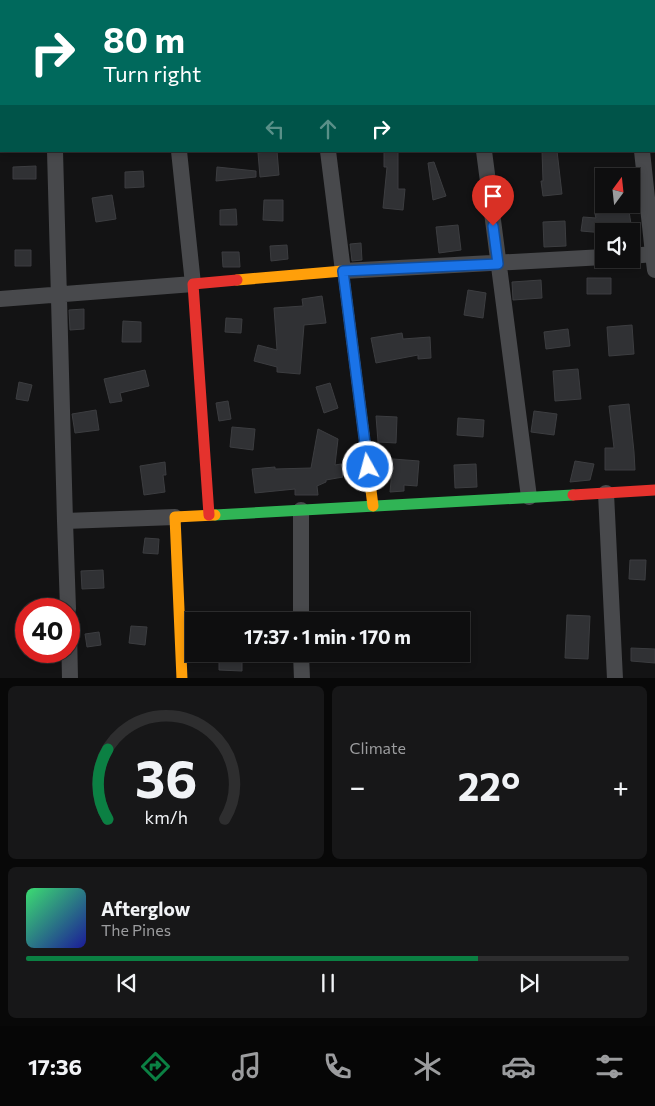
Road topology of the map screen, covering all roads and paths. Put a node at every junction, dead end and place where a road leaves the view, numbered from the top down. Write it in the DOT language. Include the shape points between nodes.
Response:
graph roads {
  1 [pos="55,152"];
  2 [pos="178,152"];
  3 [pos="328,152"];
  4 [pos="484,152"];
  5 [pos="642,152"];
  6 [pos="595,258"];
  7 [pos="640,258"];
  8 [pos="654,260"];
  9 [pos="498,264"];
  10 [pos="343,271"];
  11 [pos="193,284"];
  12 [pos="58,295"];
  13 [pos="0,299"];
  14 [pos="655,490"];
  15 [pos="606,493"];
  16 [pos="529,497"];
  17 [pos="373,506"];
  18 [pos="301,510"];
  19 [pos="209,515"];
  20 [pos="175,517"];
  21 [pos="65,522"];
  22 [pos="68,598"];
  23 [pos="301,612"];
  24 [pos="302,662"];
  25 [pos="70,663"];
  26 [pos="70,678"];
  27 [pos="182,678"];
  28 [pos="302,678"];
  29 [pos="616,678"];
  1 -- 12 [label="street"];
  2 -- 11 [label="street"];
  3 -- 10 [label="street"];
  4 -- 9 [label="street"];
  5 -- 8 [label="street"];
  6 -- 9 [label="street"];
  7 -- 8 [label="street"];
  9 -- 10 [label="street"];
  9 -- 16 [label="street"];
  10 -- 11 [label="street"];
  10 -- 17 [label="street"];
  11 -- 12 [label="street"];
  11 -- 19 [label="street"];
  12 -- 13 [label="street"];
  12 -- 21 [label="street"];
  14 -- 15 [label="street"];
  15 -- 16 [label="street"];
  15 -- 29 [label="street"];
  16 -- 17 [label="street"];
  17 -- 18 [label="street"];
  18 -- 19 [label="street"];
  18 -- 23 [label="street"];
  19 -- 20 [label="street"];
  20 -- 21 [label="street"];
  20 -- 27 [label="street"];
  21 -- 22 [label="street"];
  24 -- 28 [label="street"];
  25 -- 26 [label="street"];
}
